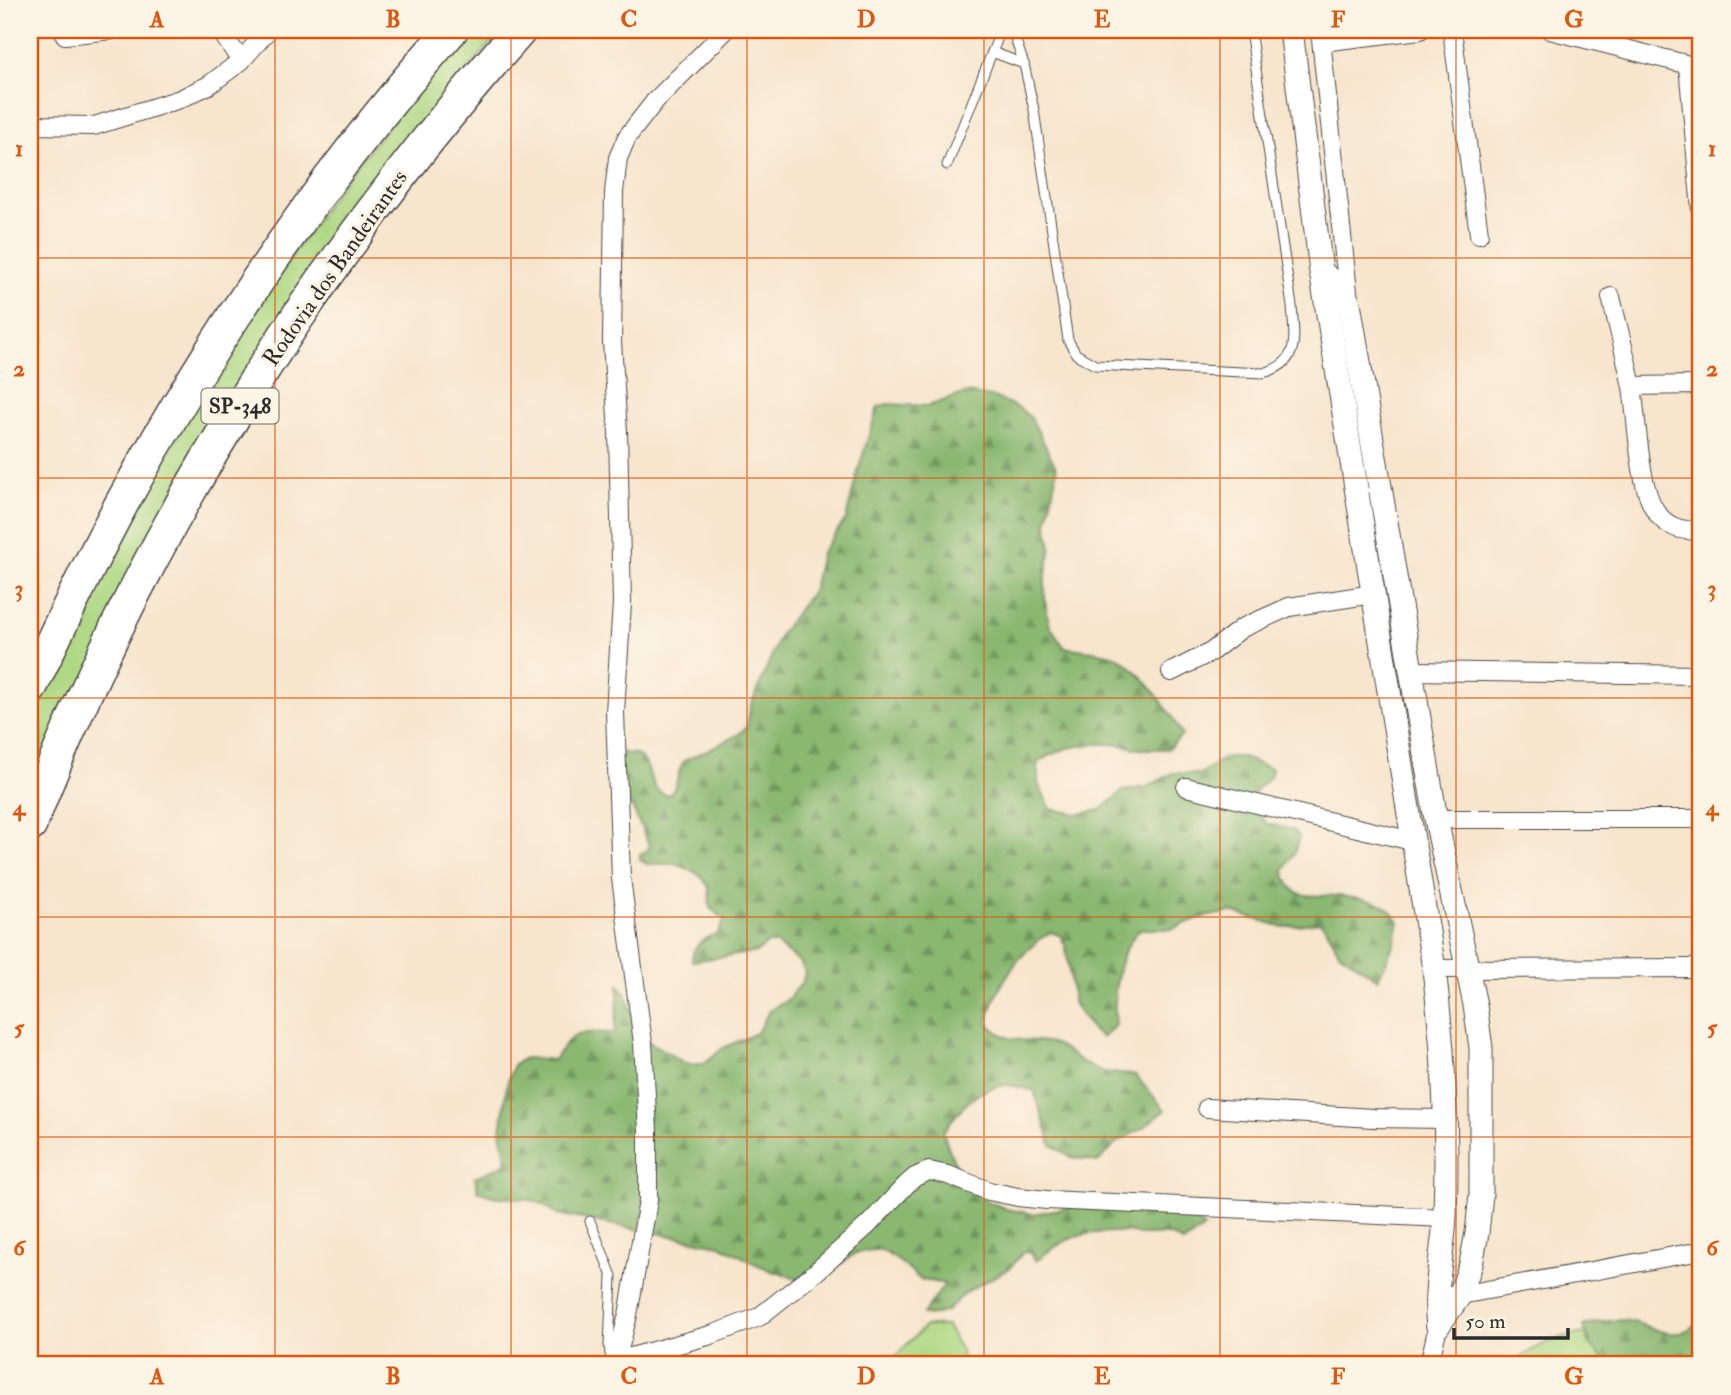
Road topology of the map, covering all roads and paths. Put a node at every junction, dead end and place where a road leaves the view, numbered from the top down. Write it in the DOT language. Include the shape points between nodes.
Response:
graph roads {
  1 [pos="112,30"];
  2 [pos="220,30"];
  3 [pos="268,30"];
  4 [pos="450,30"];
  5 [pos="520,30"];
  6 [pos="726,30"];
  7 [pos="1001,30"];
  8 [pos="1012,30"];
  9 [pos="1250,30"];
  10 [pos="1291,30"];
  11 [pos="1420,30"];
  12 [pos="1452,30"];
  13 [pos="1550,30"];
  14 [pos="65,35"];
  15 [pos="1321,36"];
  16 [pos="992,52"];
  17 [pos="241,61"];
  18 [pos="1024,64"];
  19 [pos="1695,67"];
  20 [pos="30,125"];
  21 [pos="947,165"];
  22 [pos="1701,209"];
  23 [pos="1479,234"];
  24 [pos="1611,297"];
  25 [pos="1342,307"];
  26 [pos="1701,385"];
  27 [pos="1632,386"];
  28 [pos="1701,531"];
  29 [pos="1373,594"];
  30 [pos="1412,671"];
  31 [pos="1171,673"];
  32 [pos="1701,675"];
  33 [pos="30,688"];
  34 [pos="1186,788"];
  35 [pos="1436,819"];
  36 [pos="1701,819"];
  37 [pos="30,825"];
  38 [pos="1412,841"];
  39 [pos="1701,968"];
  40 [pos="1434,969"];
  41 [pos="1468,970"];
  42 [pos="1207,1108"];
  43 [pos="1446,1119"];
  44 [pos="1445,1219"];
  45 [pos="590,1221"];
  46 [pos="1701,1251"];
  47 [pos="1436,1295"];
  48 [pos="1460,1295"];
  49 [pos="1438,1326"];
  50 [pos="616,1363"];
  51 [pos="1429,1365"];
  1 -- 14 [label="street"];
  2 -- 17 [label="street"];
  3 -- 17 [label="street"];
  4 -- 33 [label="highway, SP-348" via="365,134 239,309 122,503"];
  5 -- 37 [label="highway, Rodovia dos Bandeirantes / SP-348" via="417,151 354,236 228,427 176,514 124,616"];
  6 -- 50 [label="street" via="626,137 614,192 612,342 622,603 615,712 618,809 648,1131 648,1201"];
  7 -- 16 [label="lane"];
  8 -- 18 [label="lane"];
  9 -- 18 [label="lane" via="1294,338 1286,363 1264,373 1095,365 1076,355 1068,340"];
  10 -- 25 [label="street" via="1321,271"];
  11 -- 15 [label="street"];
  12 -- 23 [label="street"];
  13 -- 19 [label="street"];
  15 -- 25 [label="street"];
  16 -- 18 [label="lane"];
  16 -- 21 [label="lane"];
  17 -- 20 [label="street" via="180,99 107,123"];
  19 -- 22 [label="street"];
  24 -- 27 [label="street"];
  25 -- 29 [label="street"];
  25 -- 30 [label="street"];
  26 -- 27 [label="street"];
  27 -- 28 [label="street" via="1651,505 1675,528"];
  29 -- 31 [label="street" via="1289,607 1242,628 1211,652"];
  29 -- 38 [label="street"];
  30 -- 32 [label="street"];
  30 -- 35 [label="street"];
  34 -- 38 [label="street"];
  35 -- 36 [label="street"];
  35 -- 41 [label="street"];
  38 -- 40 [label="street"];
  39 -- 41 [label="street"];
  40 -- 41 [label="street"];
  40 -- 43 [label="street"];
  41 -- 48 [label="street" via="1481,1048 1480,1194 1478,1233"];
  42 -- 43 [label="street"];
  43 -- 44 [label="street"];
  44 -- 47 [label="street"];
  44 -- 50 [label="street" via="1047,1200 989,1191 929,1171 907,1184 817,1271 759,1317"];
  45 -- 50 [label="lane" via="612,1276 609,1346"];
  46 -- 48 [label="street"];
  47 -- 48 [label="street"];
  47 -- 49 [label="street"];
  48 -- 49 [label="street"];
  49 -- 51 [label="street"];
}
